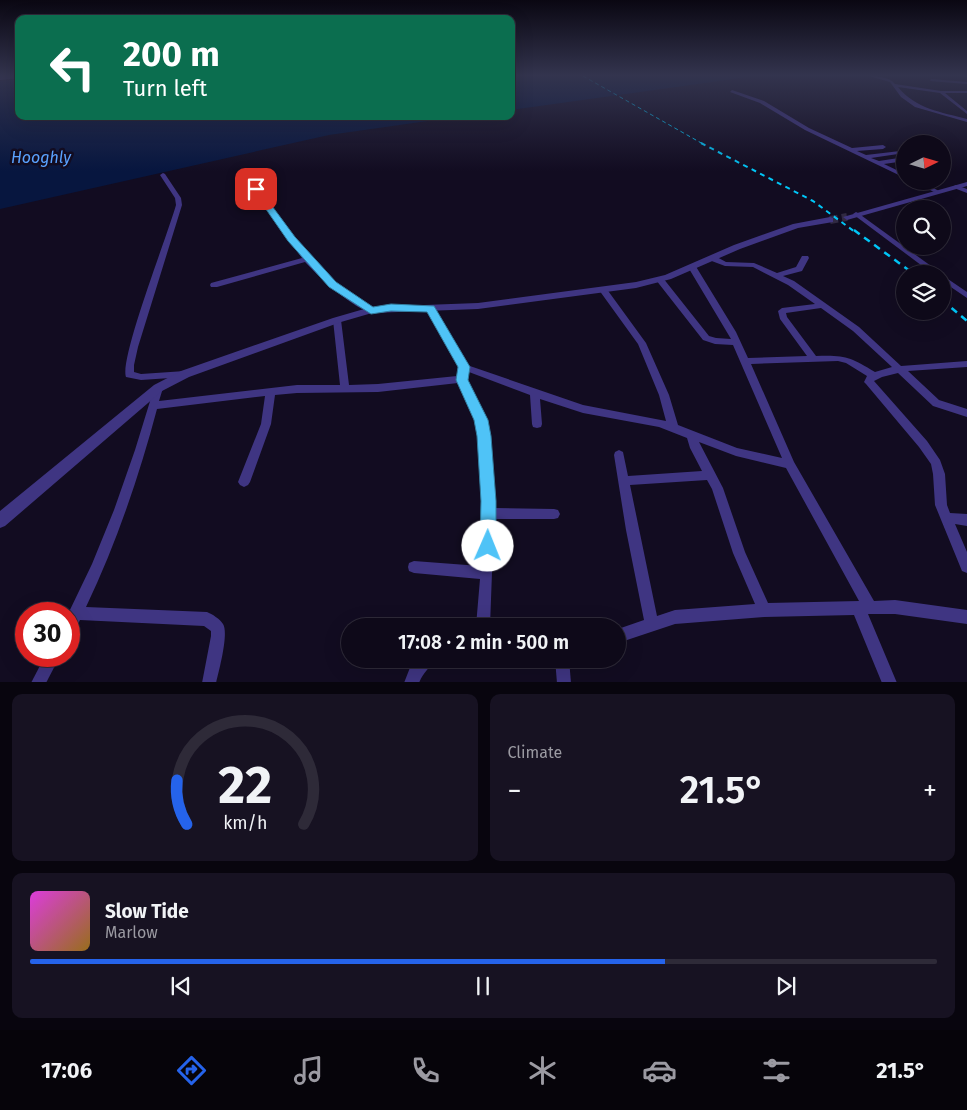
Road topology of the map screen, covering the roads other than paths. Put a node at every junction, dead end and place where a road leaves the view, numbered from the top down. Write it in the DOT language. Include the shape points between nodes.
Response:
graph roads {
  1 [pos="772,108"];
  2 [pos="923,108"];
  3 [pos="967,121"];
  4 [pos="883,147"];
  5 [pos="851,150"];
  6 [pos="896,152"];
  7 [pos="865,157"];
  8 [pos="896,160"];
  9 [pos="877,163"];
  10 [pos="896,172"];
  11 [pos="163,175"];
  12 [pos="967,184"];
  13 [pos="956,186"];
  14 [pos="256,189"];
  15 [pos="936,191"];
  16 [pos="967,191"];
  17 [pos="856,214"];
  18 [pos="847,217"];
  19 [pos="830,220"];
  20 [pos="712,258"];
  21 [pos="805,258"];
  22 [pos="308,259"];
  23 [pos="926,265"];
  24 [pos="692,267"];
  25 [pos="778,275"];
  26 [pos="660,280"];
  27 [pos="214,284"];
  28 [pos="951,284"];
  29 [pos="603,290"];
  30 [pos="967,296"];
  31 [pos="822,305"];
  32 [pos="430,309"];
  33 [pos="371,310"];
  34 [pos="337,320"];
  35 [pos="736,342"];
  36 [pos="814,358"];
  37 [pos="746,362"];
  38 [pos="967,364"];
  39 [pos="464,367"];
  40 [pos="900,371"];
  41 [pos="185,374"];
  42 [pos="874,376"];
  43 [pos="462,380"];
  44 [pos="158,388"];
  45 [pos="345,388"];
  46 [pos="271,392"];
  47 [pos="535,393"];
  48 [pos="153,406"];
  49 [pos="967,413"];
  50 [pos="537,424"];
  51 [pos="673,427"];
  52 [pos="691,434"];
  53 [pos="619,455"];
  54 [pos="790,464"];
  55 [pos="711,475"];
  56 [pos="624,481"];
  57 [pos="244,482"];
  58 [pos="488,513"];
  59 [pos="554,514"];
  60 [pos="946,518"];
  61 [pos="967,520"];
  62 [pos="0,521"];
  63 [pos="967,566"];
  64 [pos="414,567"];
  65 [pos="486,574"];
  66 [pos="80,604"];
  67 [pos="864,607"];
  68 [pos="764,610"];
  69 [pos="80,613"];
  70 [pos="967,617"];
  71 [pos="483,618"];
  72 [pos="652,625"];
  73 [pos="626,633"];
  74 [pos="47,667"];
  75 [pos="418,668"];
  76 [pos="563,668"];
  77 [pos="38,682"];
  78 [pos="209,682"];
  79 [pos="411,682"];
  80 [pos="564,682"];
  81 [pos="890,682"];
  1 -- 5 [label="street"];
  2 -- 3 [label="street"];
  4 -- 5 [label="street"];
  5 -- 7 [label="street"];
  6 -- 7 [label="street"];
  7 -- 9 [label="street"];
  8 -- 9 [label="street"];
  9 -- 10 [label="street"];
  11 -- 41 [label="street" via="179,205 127,372 141,377"];
  12 -- 13 [label="street"];
  13 -- 15 [label="street"];
  13 -- 16 [label="street"];
  14 -- 22 [label="street"];
  15 -- 17 [label="street"];
  17 -- 18 [label="street"];
  17 -- 23 [label="street"];
  19 -- 20 [label="street" via="796,226"];
  20 -- 24 [label="street"];
  20 -- 25 [label="street" via="725,264 754,265"];
  21 -- 25 [label="street" via="799,269"];
  22 -- 27 [label="street"];
  22 -- 33 [label="street" via="332,284"];
  24 -- 26 [label="street"];
  24 -- 35 [label="street"];
  25 -- 31 [label="street"];
  26 -- 29 [label="street"];
  26 -- 35 [label="street" via="706,338"];
  28 -- 30 [label="street"];
  29 -- 32 [label="street"];
  29 -- 51 [label="street" via="642,342 664,395"];
  31 -- 36 [label="street" via="784,310 782,314"];
  31 -- 40 [label="street" via="856,329"];
  32 -- 33 [label="street"];
  32 -- 39 [label="street"];
  33 -- 34 [label="street"];
  34 -- 41 [label="street"];
  34 -- 45 [label="street"];
  35 -- 37 [label="street"];
  36 -- 37 [label="street"];
  36 -- 42 [label="street" via="842,359"];
  37 -- 54 [label="street"];
  38 -- 40 [label="street"];
  39 -- 43 [label="street"];
  39 -- 47 [label="street"];
  40 -- 42 [label="street"];
  40 -- 49 [label="street" via="936,403"];
  41 -- 44 [label="street"];
  42 -- 60 [label="street" via="869,382 936,463 941,505"];
  43 -- 45 [label="street"];
  43 -- 58 [label="street" via="481,420"];
  44 -- 48 [label="street"];
  44 -- 62 [label="street"];
  45 -- 46 [label="street"];
  46 -- 48 [label="street"];
  46 -- 57 [label="street" via="266,424"];
  47 -- 50 [label="street"];
  47 -- 51 [label="street" via="582,409"];
  48 -- 66 [label="street" via="117,522"];
  51 -- 52 [label="street"];
  52 -- 54 [label="street" via="744,454"];
  52 -- 55 [label="street"];
  53 -- 56 [label="street"];
  54 -- 67 [label="street"];
  55 -- 56 [label="street"];
  55 -- 68 [label="street"];
  56 -- 72 [label="street"];
  58 -- 59 [label="street"];
  58 -- 65 [label="street"];
  60 -- 61 [label="street"];
  60 -- 63 [label="street"];
  64 -- 65 [label="street"];
  65 -- 71 [label="street"];
  67 -- 68 [label="street"];
  67 -- 70 [label="street" via="924,610"];
  67 -- 81 [label="street"];
  68 -- 72 [label="street" via="675,617"];
  69 -- 78 [label="street" via="207,619 218,628"];
  72 -- 73 [label="street"];
  74 -- 77 [label="street"];
  75 -- 79 [label="street"];
  76 -- 80 [label="street"];
}
